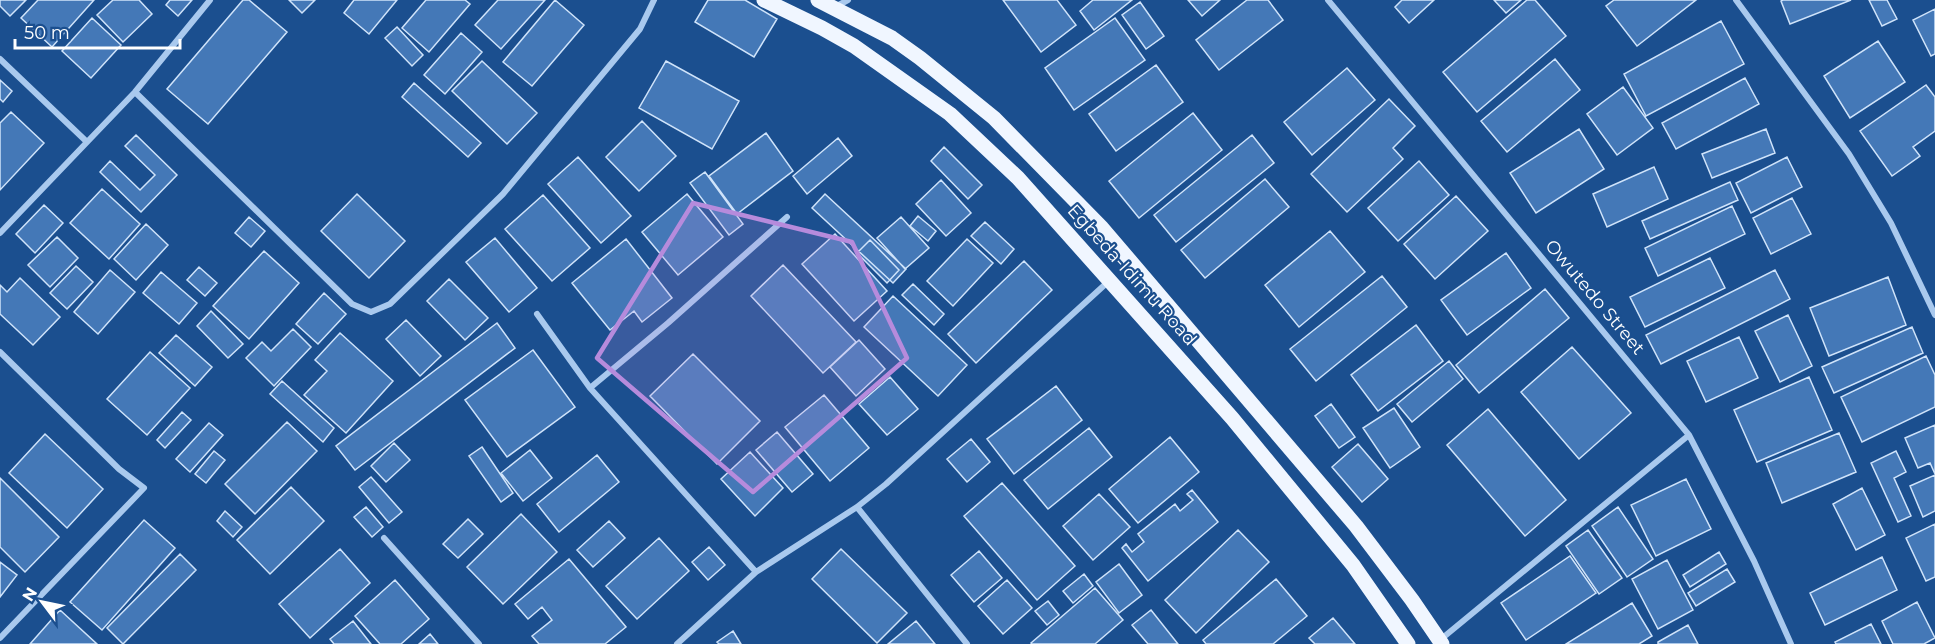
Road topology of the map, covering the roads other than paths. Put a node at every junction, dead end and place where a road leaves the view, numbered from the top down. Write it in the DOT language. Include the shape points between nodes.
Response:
graph roads {
  1 [pos="210,0"];
  2 [pos="654,0"];
  3 [pos="764,0"];
  4 [pos="818,0"];
  5 [pos="1329,0"];
  6 [pos="1736,0"];
  7 [pos="841,4"];
  8 [pos="0,59"];
  9 [pos="135,92"];
  10 [pos="87,142"];
  11 [pos="787,217"];
  12 [pos="0,233"];
  13 [pos="1110,279"];
  14 [pos="537,314"];
  15 [pos="1935,315"];
  16 [pos="0,352"];
  17 [pos="590,388"];
  18 [pos="1689,435"];
  19 [pos="857,507"];
  20 [pos="384,538"];
  21 [pos="756,572"];
  22 [pos="0,638"];
  23 [pos="1441,642"];
  24 [pos="479,644"];
  25 [pos="677,644"];
  26 [pos="967,644"];
  27 [pos="1408,644"];
  28 [pos="1791,644"];
  1 -- 9 [label="street"];
  2 -- 9 [label="street" via="640,29 503,194 390,304 371,312 352,304"];
  3 -- 13 [label="main road, Egbeda-Idimu Road" via="854,46 950,114 1018,178"];
  4 -- 7 [label="main road, Egbeda-Idimu Road"];
  5 -- 18 [label="street, Owutedo Street"];
  6 -- 15 [label="street" via="1850,154 1891,223"];
  7 -- 23 [label="main road, Egbeda-Idimu Road" via="920,58 994,118 1102,228 1356,526"];
  8 -- 10 [label="street"];
  9 -- 10 [label="street"];
  10 -- 12 [label="street"];
  11 -- 17 [label="street"];
  13 -- 19 [label="street"];
  13 -- 27 [label="main road, Egbeda-Idimu Road" via="1298,496 1353,564"];
  14 -- 17 [label="street"];
  16 -- 22 [label="street" via="119,469 144,488"];
  17 -- 21 [label="street"];
  18 -- 23 [label="street"];
  18 -- 28 [label="street, Owutedo Street" via="1754,561"];
  19 -- 21 [label="street"];
  19 -- 26 [label="street"];
  20 -- 24 [label="street"];
  21 -- 25 [label="street"];
}
